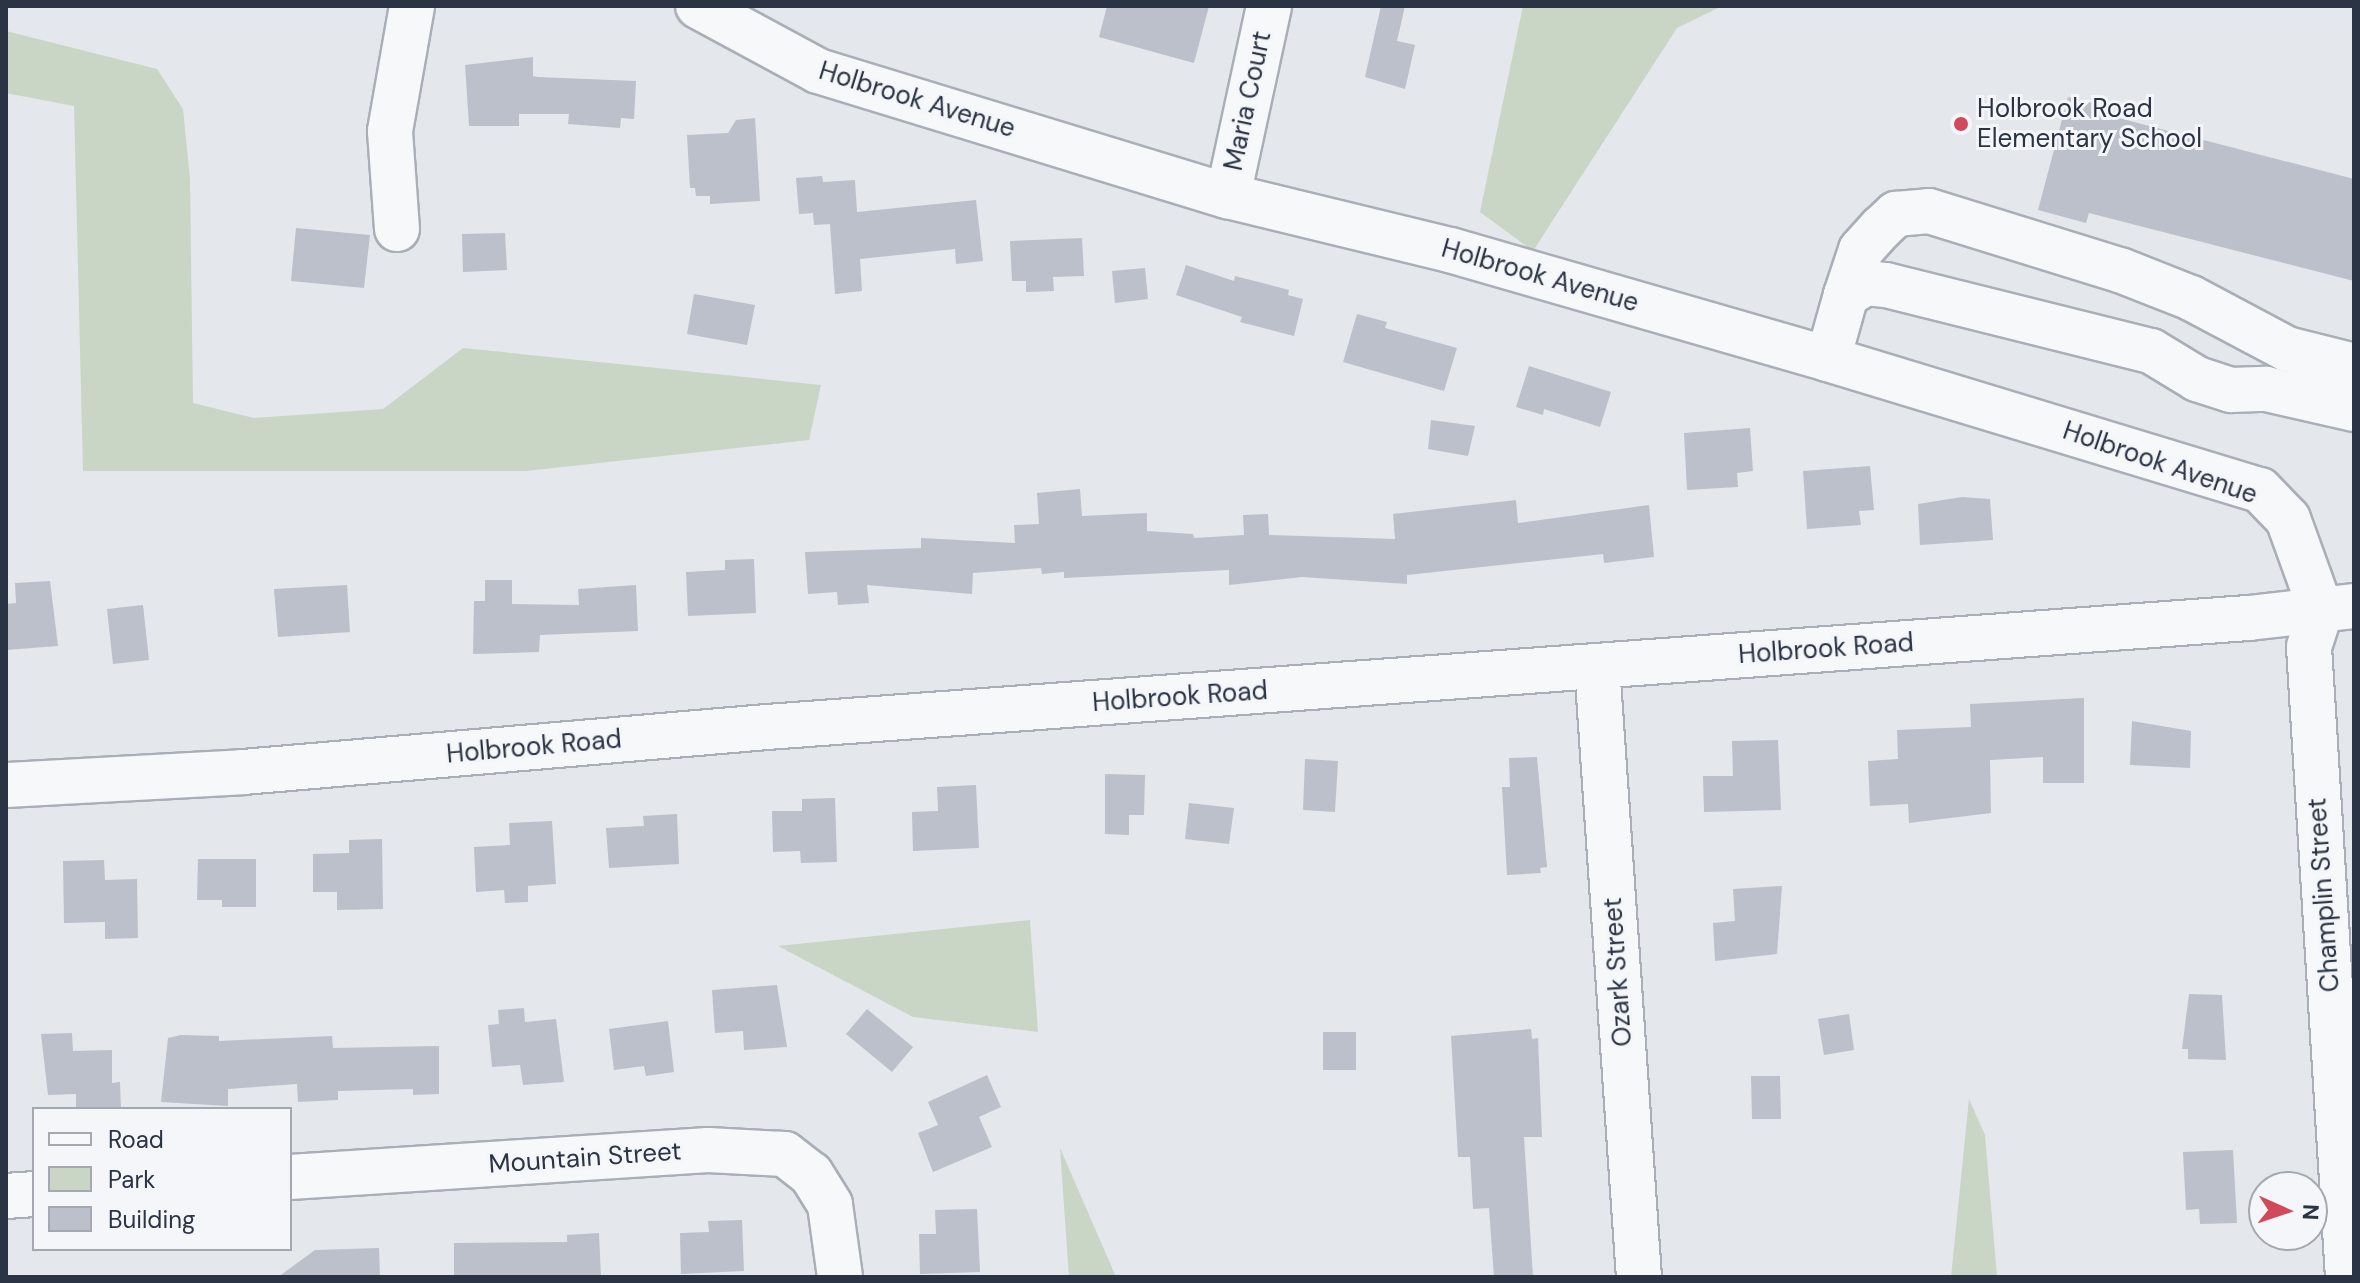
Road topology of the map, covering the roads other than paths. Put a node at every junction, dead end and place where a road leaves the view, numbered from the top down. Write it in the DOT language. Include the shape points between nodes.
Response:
graph roads {
  1 [pos="412,6"];
  2 [pos="698,6"];
  3 [pos="1269,6"];
  4 [pos="1228,196"];
  5 [pos="397,229"];
  6 [pos="1846,295"];
  7 [pos="1828,359"];
  8 [pos="2354,366"];
  9 [pos="2354,409"];
  10 [pos="2338,608"];
  11 [pos="1597,666"];
  12 [pos="6,785"];
  13 [pos="292,1177"];
  14 [pos="32,1194"];
  15 [pos="6,1196"];
  16 [pos="840,1277"];
  17 [pos="1639,1277"];
  18 [pos="2348,1277"];
  1 -- 5 [label="street" via="390,131"];
  2 -- 4 [label="street, Holbrook Avenue" via="818,71"];
  3 -- 4 [label="street, Maria Court"];
  4 -- 7 [label="street, Holbrook Avenue" via="1450,250"];
  6 -- 7 [label="street"];
  6 -- 8 [label="street" via="1861,250 1881,228 1896,214 1929,211 2120,270 2191,298 2287,349"];
  6 -- 9 [label="street" via="1866,283 1886,285 2151,351 2197,379 2231,390 2266,389"];
  7 -- 10 [label="street, Holbrook Avenue" via="2260,490 2288,519"];
  10 -- 11 [label="street, Holbrook Road"];
  10 -- 18 [label="street, Champlin Street" via="2309,647"];
  11 -- 12 [label="street, Holbrook Road" via="751,728 243,772"];
  11 -- 17 [label="street, Ozark Street"];
  13 -- 16 [label="street, Mountain Street" via="746,1149 785,1154 811,1174 830,1205"];
  14 -- 15 [label="street"];
}
